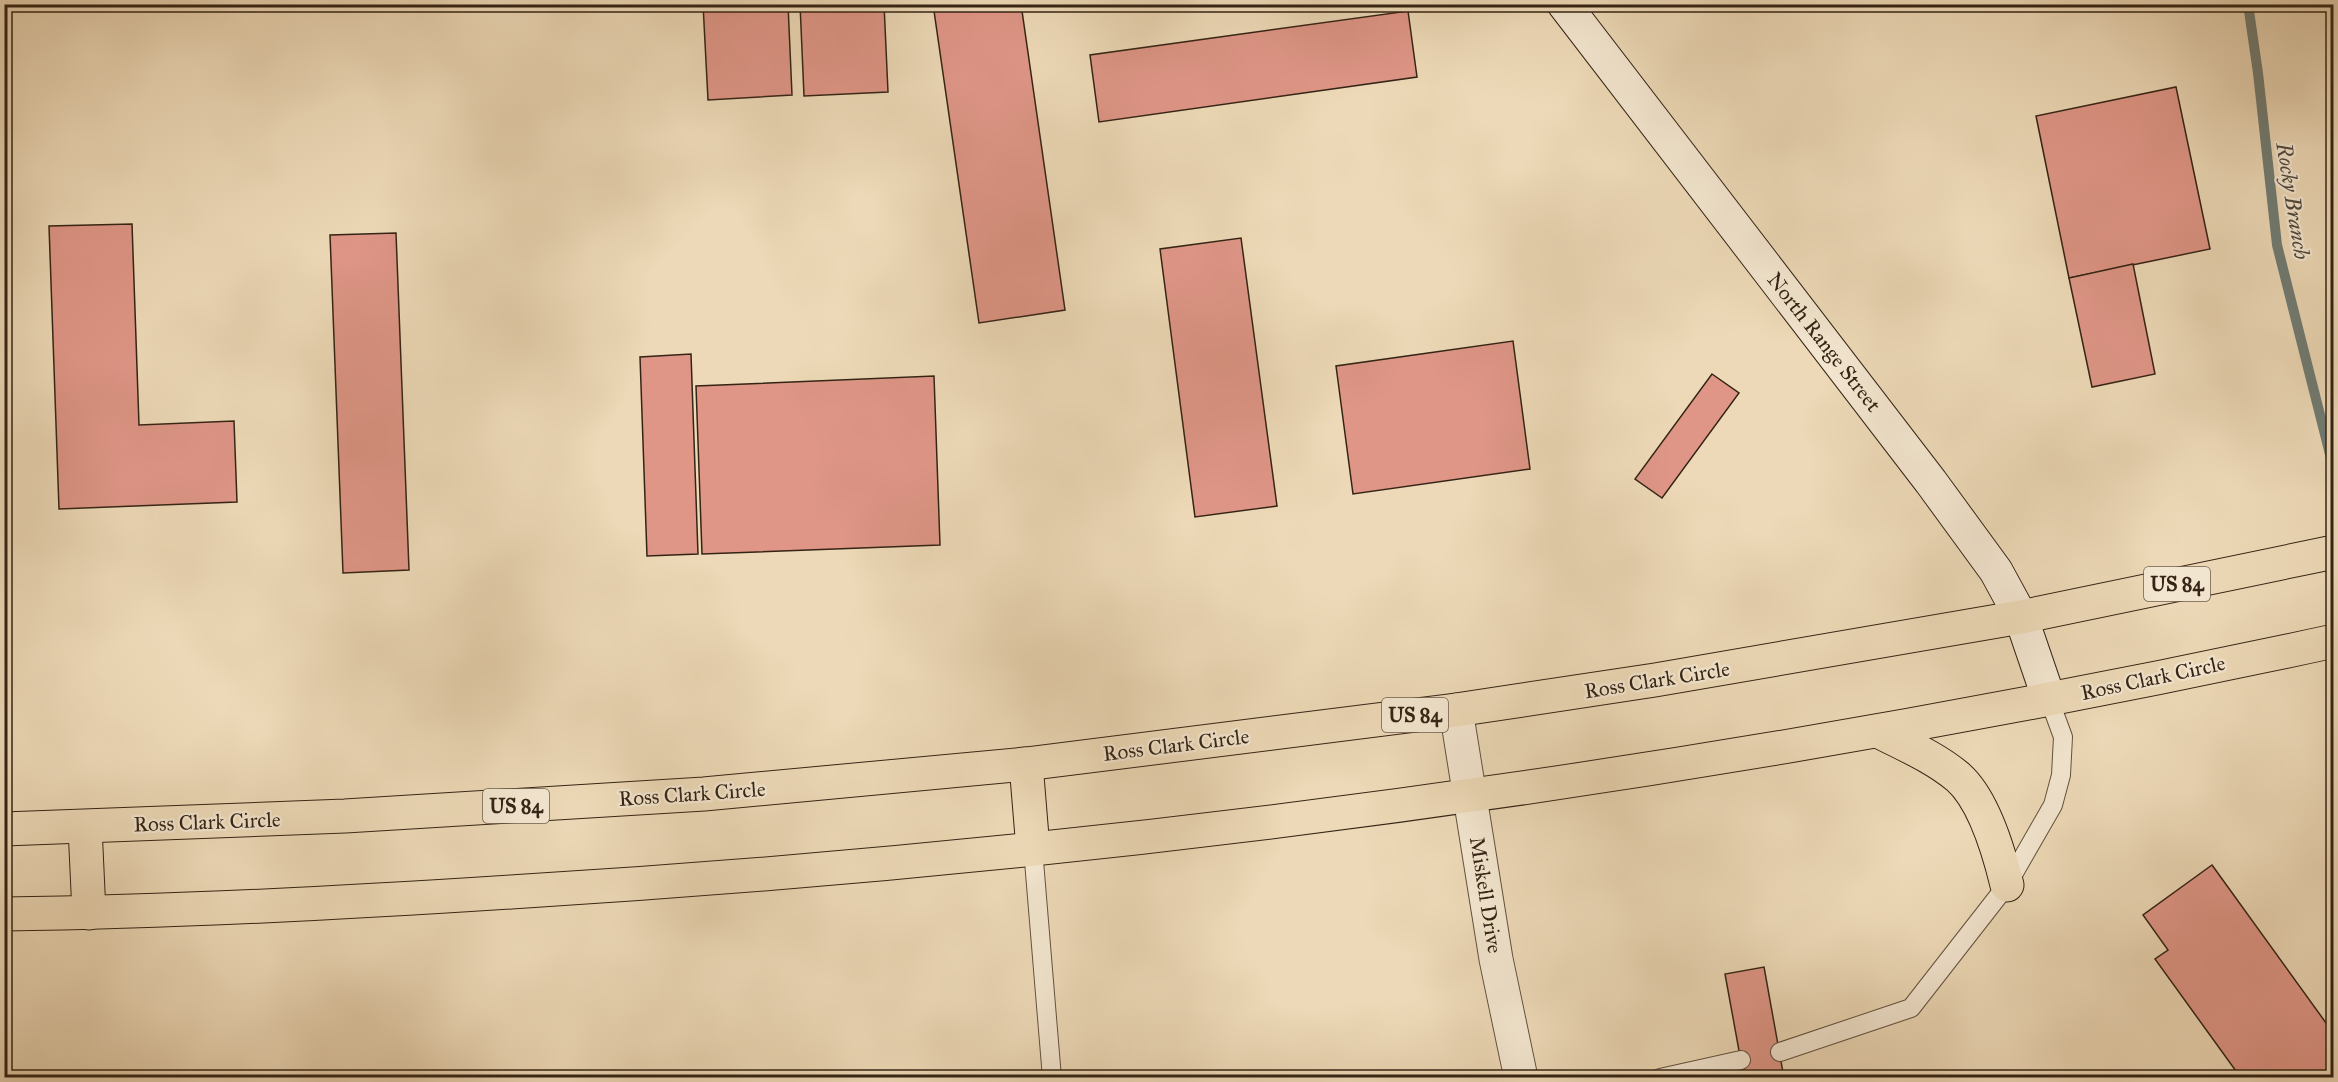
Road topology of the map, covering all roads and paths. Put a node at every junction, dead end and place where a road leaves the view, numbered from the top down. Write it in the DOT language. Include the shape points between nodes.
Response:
graph roads {
  1 [pos="1564,4"];
  2 [pos="2334,552"];
  3 [pos="2021,617"];
  4 [pos="2334,641"];
  5 [pos="2049,699"];
  6 [pos="1456,710"];
  7 [pos="1878,730"];
  8 [pos="1026,764"];
  9 [pos="1470,797"];
  10 [pos="85,827"];
  11 [pos="4,828"];
  12 [pos="1033,849"];
  13 [pos="2007,885"];
  14 [pos="89,913"];
  15 [pos="4,914"];
  16 [pos="1780,1052"];
  17 [pos="1741,1059"];
  18 [pos="1052,1077"];
  19 [pos="1521,1077"];
  20 [pos="1660,1077"];
  1 -- 3 [label="street, North Range Street" via="1931,482 1996,571"];
  2 -- 3 [label="highway, Ross Clark Circle / US 84"];
  3 -- 5 [label="street, North Range Street"];
  3 -- 6 [label="highway, Ross Clark Circle / US 84"];
  4 -- 5 [label="highway, Ross Clark Circle"];
  5 -- 7 [label="highway, Ross Clark Circle"];
  5 -- 13 [label="lane" via="2062,736 2061,775 2053,805"];
  6 -- 8 [label="highway, Ross Clark Circle / US 84"];
  6 -- 9 [label="street, Miskell Drive"];
  7 -- 9 [label="highway, Ross Clark Circle"];
  7 -- 13 [label="highway" via="1959,779 1973,796 1997,846"];
  8 -- 10 [label="highway, Ross Clark Circle / US 84" via="705,794"];
  8 -- 12 [label="highway"];
  9 -- 12 [label="highway, Ross Clark Circle"];
  9 -- 19 [label="street, Miskell Drive" via="1496,959"];
  10 -- 11 [label="highway, Ross Clark Circle / US 84"];
  10 -- 14 [label="highway"];
  12 -- 14 [label="highway, Ross Clark Circle" via="684,882"];
  12 -- 18 [label="lane"];
  13 -- 16 [label="lane" via="1911,1008"];
  14 -- 15 [label="highway, Ross Clark Circle"];
  17 -- 20 [label="lane"];
}
